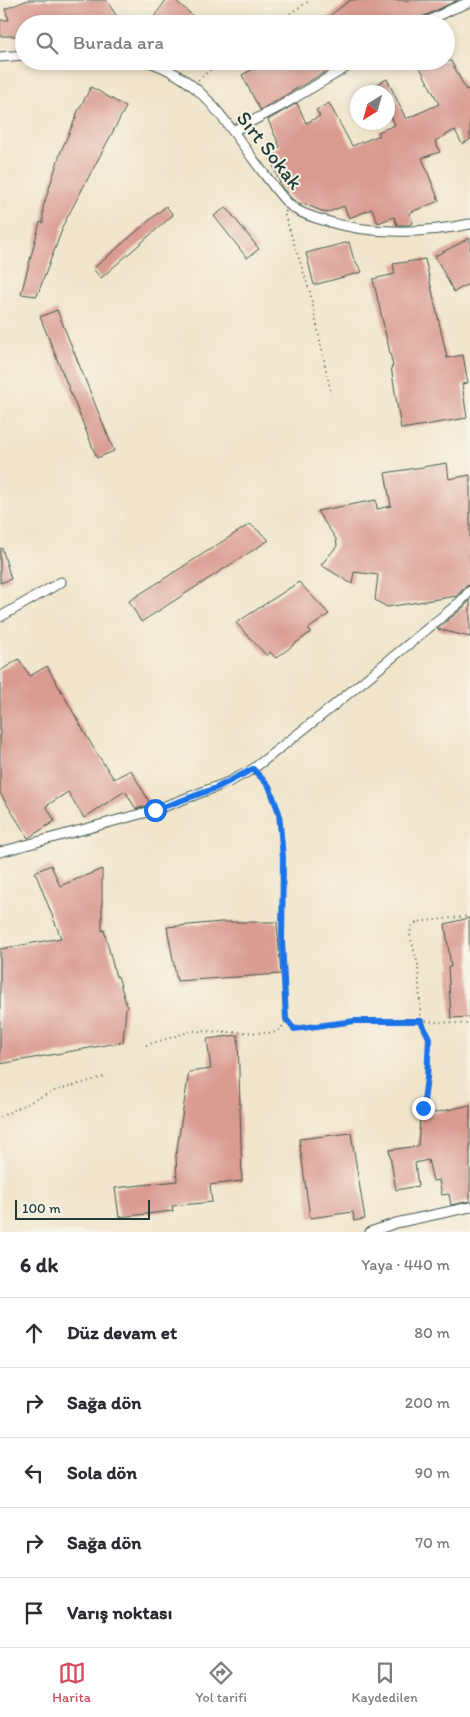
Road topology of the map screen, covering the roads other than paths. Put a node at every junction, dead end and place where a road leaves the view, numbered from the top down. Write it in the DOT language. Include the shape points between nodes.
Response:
graph roads {
  1 [pos="470,2"];
  2 [pos="440,15"];
  3 [pos="15,56"];
  4 [pos="0,57"];
  5 [pos="167,70"];
  6 [pos="342,70"];
  7 [pos="232,131"];
  8 [pos="470,224"];
  9 [pos="61,582"];
  10 [pos="470,591"];
  11 [pos="0,617"];
  12 [pos="0,852"];
  13 [pos="470,1208"];
  14 [pos="370,1232"];
  1 -- 2 [label="street"];
  3 -- 4 [label="street"];
  5 -- 7 [label="street, Sırt Sokak" via="199,90"];
  6 -- 7 [label="street"];
  7 -- 8 [label="street, Sırt Sokak" via="291,206 302,213 338,225 380,232 411,232"];
  9 -- 11 [label="street"];
  10 -- 12 [label="street" via="253,769 216,788 155,810"];
  13 -- 14 [label="street" via="396,1223"];
}
